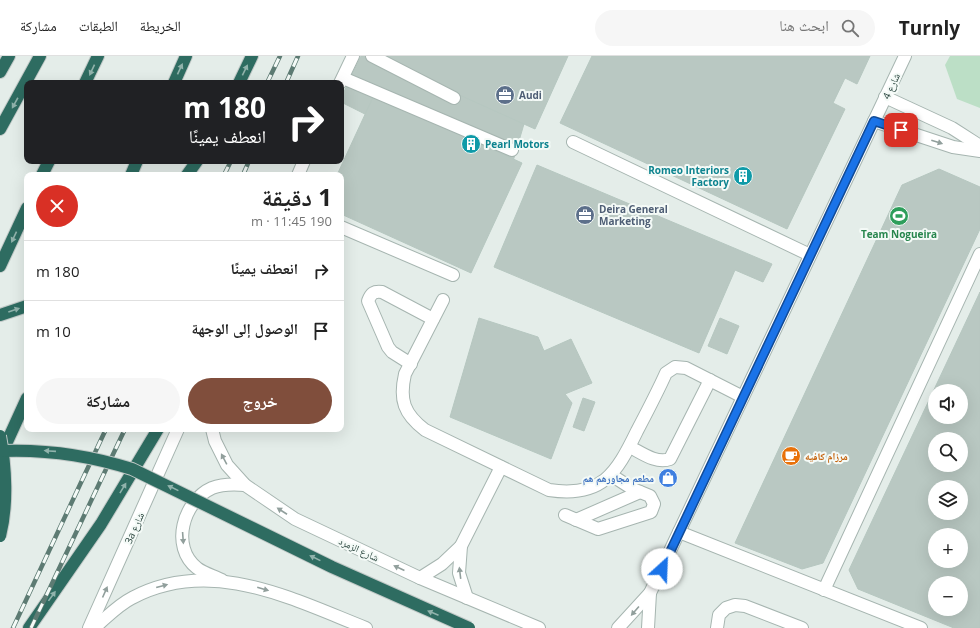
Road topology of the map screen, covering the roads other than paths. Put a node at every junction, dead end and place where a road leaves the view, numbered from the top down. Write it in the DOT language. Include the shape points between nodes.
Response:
graph roads {
  1 [pos="9,56"];
  2 [pos="40,56"];
  3 [pos="98,56"];
  4 [pos="186,56"];
  5 [pos="252,56"];
  6 [pos="353,56"];
  7 [pos="372,56"];
  8 [pos="905,56"];
  9 [pos="0,72"];
  10 [pos="27,80"];
  11 [pos="86,80"];
  12 [pos="175,80"];
  13 [pos="240,80"];
  14 [pos="342,80"];
  15 [pos="344,82"];
  16 [pos="24,85"];
  17 [pos="885,97"];
  18 [pos="454,98"];
  19 [pos="874,121"];
  20 [pos="0,129"];
  21 [pos="573,142"];
  22 [pos="980,146"];
  23 [pos="512,150"];
  24 [pos="980,151"];
  25 [pos="24,214"];
  26 [pos="344,228"];
  27 [pos="980,254"];
  28 [pos="810,255"];
  29 [pos="0,266"];
  30 [pos="453,275"];
  31 [pos="444,300"];
  32 [pos="24,307"];
  33 [pos="0,315"];
  34 [pos="433,319"];
  35 [pos="411,364"];
  36 [pos="710,380"];
  37 [pos="743,397"];
  38 [pos="24,404"];
  39 [pos="156,432"];
  40 [pos="177,432"];
  41 [pos="213,432"];
  42 [pos="0,436"];
  43 [pos="630,447"];
  44 [pos="0,451"];
  45 [pos="0,456"];
  46 [pos="501,466"];
  47 [pos="611,475"];
  48 [pos="245,485"];
  49 [pos="640,492"];
  50 [pos="679,532"];
  51 [pos="0,536"];
  52 [pos="461,546"];
  53 [pos="420,578"];
  54 [pos="225,581"];
  55 [pos="824,590"];
  56 [pos="650,593"];
  57 [pos="467,598"];
  58 [pos="29,628"];
  59 [pos="89,628"];
  60 [pos="94,628"];
  61 [pos="366,628"];
  62 [pos="469,628"];
  63 [pos="539,628"];
  64 [pos="618,628"];
  65 [pos="648,628"];
  66 [pos="717,628"];
  67 [pos="802,628"];
  68 [pos="921,628"];
  1 -- 9 [label="highway"];
  2 -- 10 [label="highway, one-way"];
  3 -- 11 [label="highway, one-way"];
  12 -- 4 [label="highway, one-way"];
  13 -- 5 [label="highway, one-way"];
  6 -- 14 [label="street"];
  7 -- 18 [label="street"];
  8 -- 17 [label="street, شارع 4"];
  15 -- 23 [label="street"];
  16 -- 20 [label="highway, one-way"];
  17 -- 19 [label="street, شارع 4"];
  17 -- 22 [label="street" via="952,128"];
  19 -- 24 [label="street, one-way" via="953,147"];
  19 -- 28 [label="street, شارع 4"];
  21 -- 28 [label="street"];
  25 -- 29 [label="highway, one-way"];
  26 -- 30 [label="street"];
  27 -- 55 [label="street"];
  28 -- 37 [label="street, شارع 4"];
  31 -- 34 [label="street"];
  33 -- 32 [label="highway, one-way"];
  34 -- 35 [label="street"];
  34 -- 35 [label="street" via="382,292 375,291 370,295 368,301 386,344 392,352"];
  35 -- 46 [label="street" via="402,387 407,412 415,422 425,430"];
  36 -- 37 [label="street"];
  36 -- 43 [label="street" via="681,366 670,369"];
  36 -- 43 [label="street" via="670,459 658,461"];
  37 -- 50 [label="street, شارع 4"];
  38 -- 45 [label="highway"];
  58 -- 39 [label="highway, one-way" via="101,524"];
  59 -- 40 [label="street, 3a شارع, one-way"];
  48 -- 41 [label="street, شارع الزمرد, one-way" via="227,465"];
  42 -- 51 [label="highway, bridge" via="5,491"];
  43 -- 47 [label="street"];
  62 -- 44 [label="highway, one-way, bridge" via="332,567 132,469 106,461 53,451"];
  46 -- 47 [label="street" via="549,490 566,492 598,484"];
  46 -- 52 [label="street"];
  47 -- 49 [label="street"];
  53 -- 48 [label="street, شارع الزمرد, one-way" via="295,519"];
  48 -- 54 [label="street, one-way" via="211,488 193,503 183,525 184,548 190,559 197,568"];
  49 -- 49 [label="street" via="570,518 593,528 603,529 646,514 654,509 654,500"];
  50 -- 55 [label="street"];
  50 -- 56 [label="street, شارع 4"];
  52 -- 53 [label="street" via="442,564"];
  57 -- 52 [label="street, one-way" via="459,573"];
  53 -- 57 [label="street, شارع الزمرد"];
  60 -- 54 [label="street, one-way" via="131,598 150,589 170,584"];
  54 -- 61 [label="street, one-way" via="269,590"];
  55 -- 68 [label="street"];
  56 -- 64 [label="street, شارع 4, one-way"];
  56 -- 65 [label="street, شارع 4"];
  57 -- 63 [label="street, شارع الزمرد"];
  66 -- 67 [label="street" via="719,615 726,608 735,605 745,606"];
}
